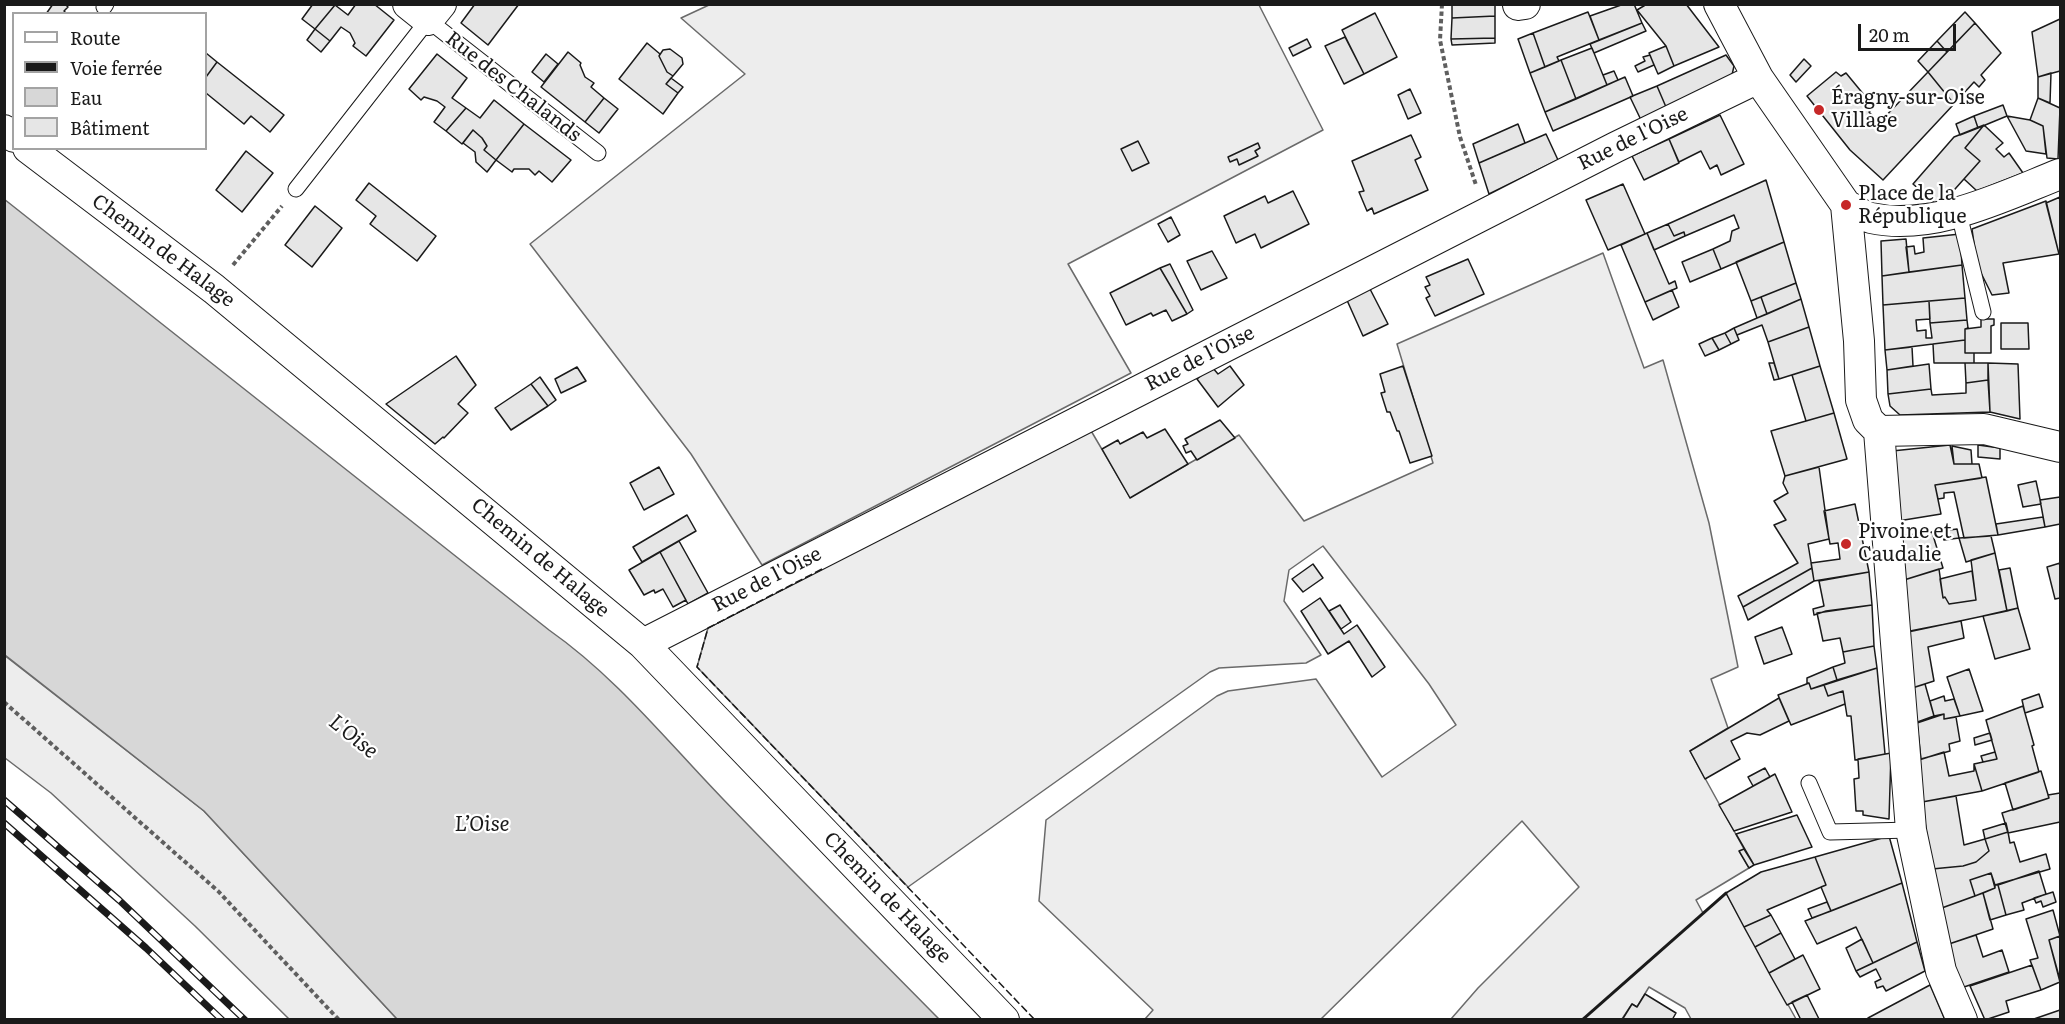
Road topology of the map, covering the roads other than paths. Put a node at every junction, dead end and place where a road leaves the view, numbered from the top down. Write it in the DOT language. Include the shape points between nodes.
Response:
graph roads {
  1 [pos="1525,4"];
  2 [pos="1719,4"];
  3 [pos="1518,5"];
  4 [pos="426,10"];
  5 [pos="1758,78"];
  6 [pos="31,150"];
  7 [pos="598,153"];
  8 [pos="2061,174"];
  9 [pos="296,189"];
  10 [pos="1846,206"];
  11 [pos="1959,214"];
  12 [pos="1983,312"];
  13 [pos="1879,432"];
  14 [pos="2061,447"];
  15 [pos="643,644"];
  16 [pos="1809,783"];
  17 [pos="1911,830"];
  18 [pos="1004,1020"];
  19 [pos="1962,1020"];
  1 -- 3 [label="street"];
  2 -- 5 [label="street"];
  4 -- 7 [label="lane, Rue des Chalands"];
  4 -- 9 [label="lane, Rue des Chalands"];
  5 -- 10 [label="street"];
  5 -- 15 [label="street, Rue de l'Oise"];
  6 -- 15 [label="street, Chemin de Halage" via="214,289"];
  8 -- 11 [label="street"];
  10 -- 11 [label="street" via="1869,217 1898,221"];
  10 -- 13 [label="street" via="1861,400 1868,420"];
  11 -- 12 [label="lane"];
  13 -- 14 [label="street" via="1984,429"];
  13 -- 17 [label="street"];
  15 -- 18 [label="street, Chemin de Halage"];
  16 -- 17 [label="lane" via="1830,832"];
  17 -- 19 [label="street" via="1941,971"];
}
